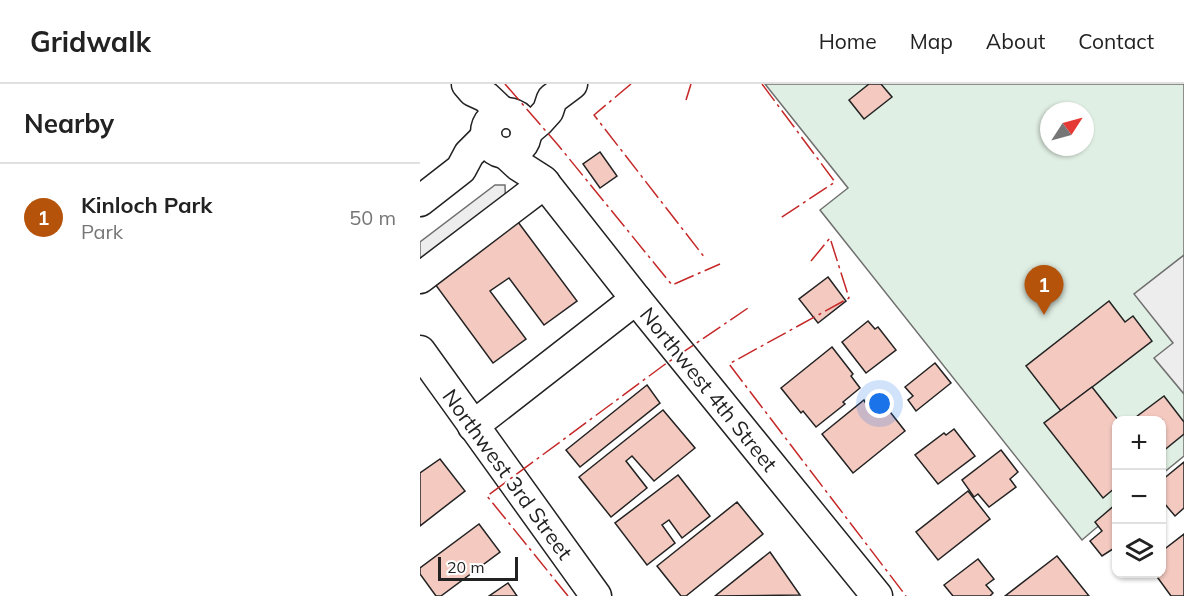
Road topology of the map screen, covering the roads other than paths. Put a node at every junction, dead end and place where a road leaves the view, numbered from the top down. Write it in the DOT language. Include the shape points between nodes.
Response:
graph roads {
  1 [pos="470,88"];
  2 [pos="562,92"];
  3 [pos="505,134"];
  4 [pos="544,182"];
  5 [pos="420,201"];
  6 [pos="420,278"];
  7 [pos="636,299"];
  8 [pos="420,351"];
  9 [pos="473,426"];
  10 [pos="596,596"];
  11 [pos="877,596"];
  1 -- 3 [label="street, Northwest 4th Street" via="473,102"];
  2 -- 3 [label="street" via="528,103"];
  3 -- 4 [label="street, Northwest 4th Street" via="537,151"];
  3 -- 5 [label="street" via="486,163 461,169"];
  4 -- 6 [label="street"];
  4 -- 7 [label="street, Northwest 4th Street"];
  7 -- 9 [label="street"];
  7 -- 11 [label="street, Northwest 4th Street"];
  8 -- 9 [label="street, Northwest 3rd Street"];
  9 -- 10 [label="street, Northwest 3rd Street"];
}
